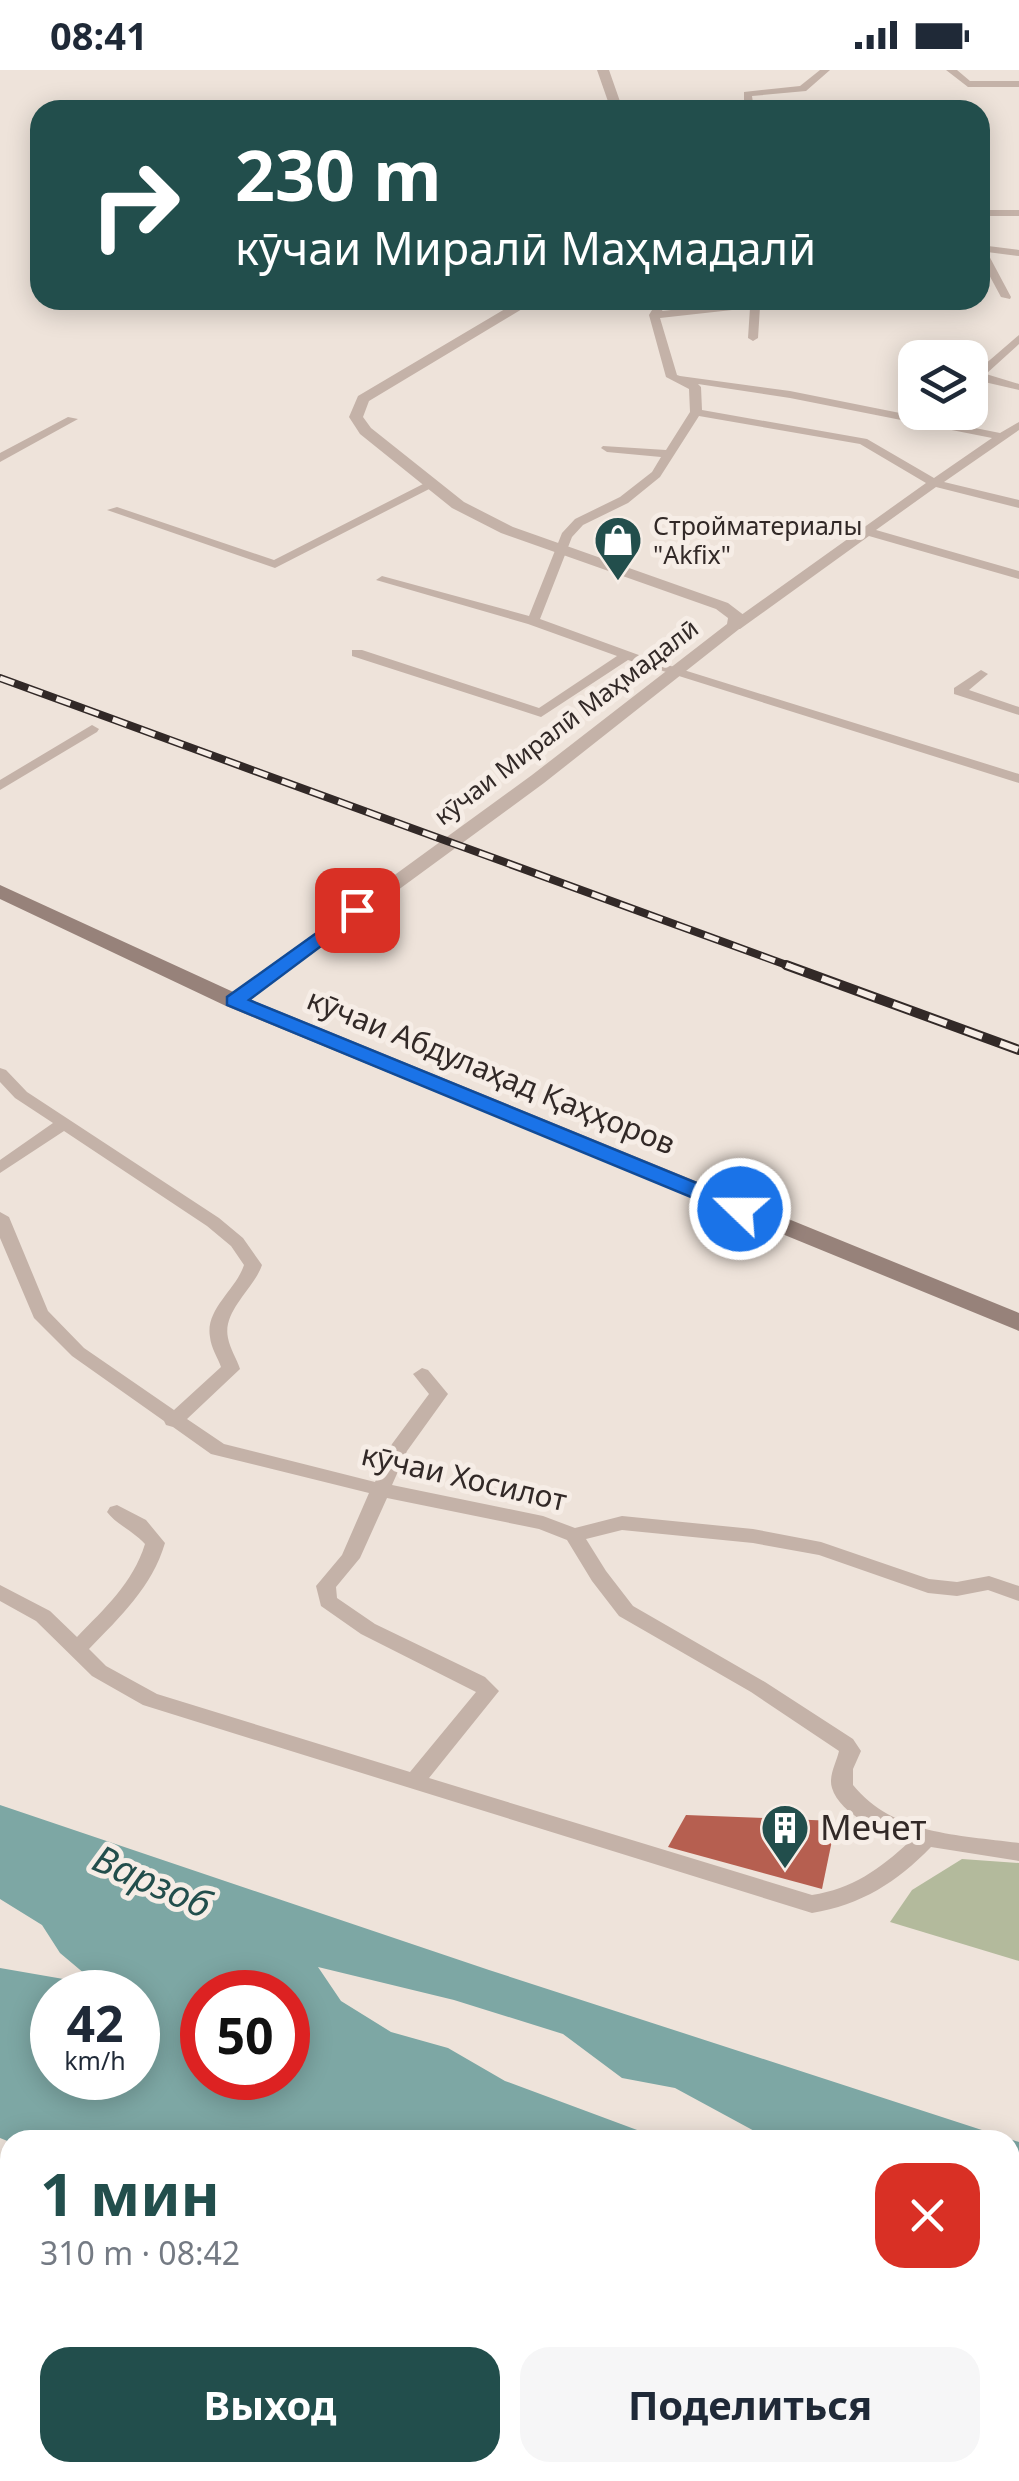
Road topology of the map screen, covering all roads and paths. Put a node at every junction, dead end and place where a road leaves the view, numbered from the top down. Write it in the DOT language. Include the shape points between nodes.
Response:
graph roads {
  1 [pos="603,70"];
  2 [pos="825,70"];
  3 [pos="951,70"];
  4 [pos="1019,84"];
  5 [pos="614,100"];
  6 [pos="748,100"];
  7 [pos="990,213"];
  8 [pos="1019,213"];
  9 [pos="990,249"];
  10 [pos="1019,253"];
  11 [pos="990,268"];
  12 [pos="1019,285"];
  13 [pos="513,310"];
  14 [pos="657,310"];
  15 [pos="691,310"];
  16 [pos="754,310"];
  17 [pos="654,315"];
  18 [pos="753,338"];
  19 [pos="1019,338"];
  20 [pos="672,378"];
  21 [pos="1019,386"];
  22 [pos="696,412"];
  23 [pos="72,419"];
  24 [pos="1019,425"];
  25 [pos="1002,436"];
  26 [pos="608,448"];
  27 [pos="670,454"];
  28 [pos="0,458"];
  29 [pos="934,483"];
  30 [pos="431,485"];
  31 [pos="1019,504"];
  32 [pos="113,510"];
  33 [pos="866,531"];
  34 [pos="560,548"];
  35 [pos="1019,574"];
  36 [pos="382,580"];
  37 [pos="533,620"];
  38 [pos="735,626"];
  39 [pos="357,653"];
  40 [pos="626,656"];
  41 [pos="678,672"];
  42 [pos="981,674"];
  43 [pos="1019,711"];
  44 [pos="92,729"];
  45 [pos="1019,779"];
  46 [pos="0,786"];
  47 [pos="0,891"];
  48 [pos="234,1001"];
  49 [pos="0,1073"];
  50 [pos="64,1123"];
  51 [pos="0,1168"];
  52 [pos="0,1217"];
  53 [pos="1019,1323"];
  54 [pos="422,1374"];
  55 [pos="173,1421"];
  56 [pos="382,1490"];
  57 [pos="117,1512"];
  58 [pos="574,1535"];
  59 [pos="0,1592"];
  60 [pos="1019,1594"];
  61 [pos="78,1648"];
  62 [pos="415,1780"];
  63 [pos="926,1838"];
  64 [pos="1019,1852"];
  1 -- 5 [label="street"];
  2 -- 6 [label="street" via="803,89 747,94"];
  3 -- 4 [label="street" via="968,84"];
  7 -- 8 [label="street"];
  9 -- 10 [label="street"];
  11 -- 12 [label="street" via="1002,292"];
  13 -- 30 [label="street, кӯчаи Миралӣ Маҳмадалӣ" via="363,399 356,417 366,432"];
  14 -- 17 [label="street"];
  15 -- 17 [label="street"];
  16 -- 18 [label="street"];
  17 -- 20 [label="street"];
  19 -- 21 [label="street" via="980,374"];
  20 -- 22 [label="street" via="695,388"];
  20 -- 25 [label="street" via="748,385"];
  22 -- 27 [label="street"];
  22 -- 29 [label="street" via="863,441"];
  23 -- 28 [label="street"];
  24 -- 25 [label="street"];
  25 -- 29 [label="street"];
  26 -- 27 [label="street"];
  27 -- 34 [label="street" via="624,500 579,522"];
  29 -- 31 [label="street"];
  29 -- 33 [label="street"];
  30 -- 32 [label="street" via="274,564"];
  30 -- 34 [label="street, кӯчаи Миралӣ Маҳмадалӣ" via="508,530"];
  33 -- 35 [label="street"];
  33 -- 38 [label="street"];
  34 -- 37 [label="street"];
  34 -- 38 [label="street, кӯчаи Миралӣ Маҳмадалӣ" via="722,606 737,616"];
  36 -- 37 [label="street"];
  37 -- 40 [label="street"];
  38 -- 41 [label="street, кӯчаи Миралӣ Маҳмадалӣ"];
  39 -- 40 [label="street" via="541,712"];
  40 -- 41 [label="street"];
  41 -- 45 [label="street"];
  41 -- 48 [label="street, кӯчаи Миралӣ Маҳмадалӣ"];
  42 -- 43 [label="street" via="959,691"];
  44 -- 46 [label="street"];
  47 -- 48 [label="main road, кӯчаи Абдулаҳад Қаҳҳоров"];
  48 -- 53 [label="main road, кӯчаи Абдулаҳад Қаҳҳоров"];
  49 -- 50 [label="street"];
  50 -- 51 [label="street"];
  50 -- 55 [label="street" via="213,1222 253,1265 218,1331 231,1369"];
  52 -- 55 [label="street, кӯчаи Хосилот" via="40,1314 78,1352"];
  54 -- 56 [label="street" via="439,1394 399,1449"];
  55 -- 56 [label="street, кӯчаи Хосилот" via="218,1450"];
  56 -- 58 [label="street, кӯчаи Хосилот"];
  56 -- 62 [label="street" via="350,1558 326,1586 328,1601 368,1630 489,1691"];
  57 -- 61 [label="street" via="155,1544 152,1560"];
  58 -- 60 [label="street, кӯчаи Хосилот" via="622,1523 753,1536 821,1549 928,1586 989,1584"];
  58 -- 63 [label="street" via="626,1611 846,1745 851,1752 842,1788 856,1806 900,1832"];
  59 -- 61 [label="street" via="43,1616"];
  61 -- 62 [label="street" via="83,1660 150,1700"];
  62 -- 63 [label="street" via="812,1904 836,1902 897,1870"];
  63 -- 64 [label="street"];
}
